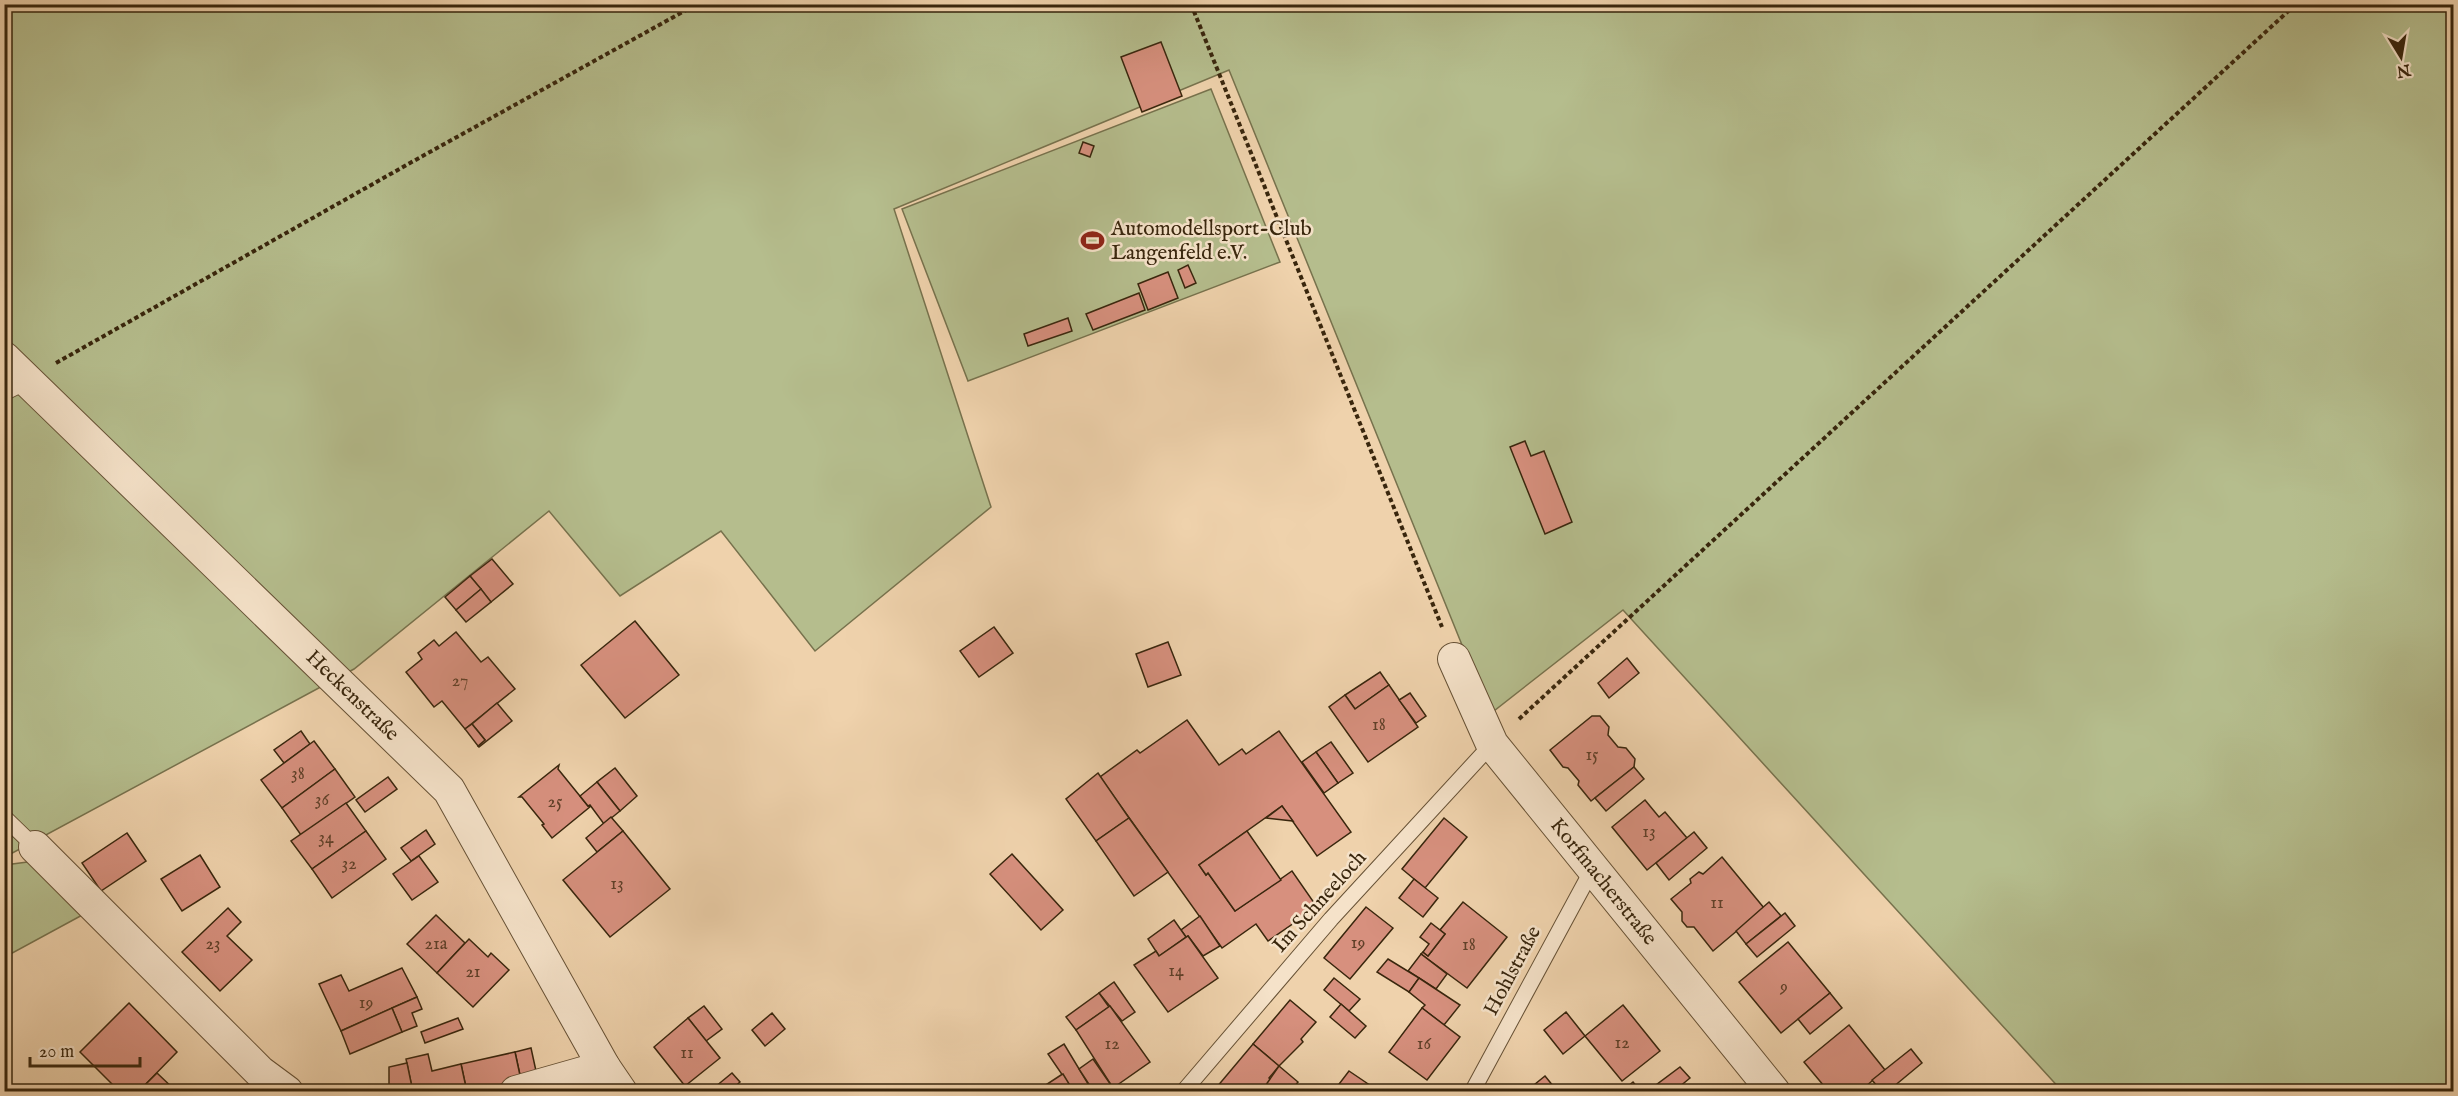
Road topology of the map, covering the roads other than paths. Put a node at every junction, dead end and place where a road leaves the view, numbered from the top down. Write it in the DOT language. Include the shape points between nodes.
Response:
graph roads {
  1 [pos="4,358"];
  2 [pos="16,387"];
  3 [pos="1454,658"];
  4 [pos="1492,744"];
  5 [pos="4,817"];
  6 [pos="35,847"];
  7 [pos="1592,870"];
  8 [pos="612,1079"];
  9 [pos="286,1092"];
  10 [pos="516,1092"];
  11 [pos="1183,1092"];
  12 [pos="1472,1092"];
  13 [pos="1774,1092"];
  1 -- 2 [label="street, Heckenstraße"];
  2 -- 8 [label="street, Heckenstraße" via="449,790"];
  3 -- 4 [label="street, Korfmacherstraße"];
  4 -- 7 [label="street, Korfmacherstraße"];
  4 -- 11 [label="lane, Im Schneeloch" via="1331,919"];
  5 -- 6 [label="lane"];
  6 -- 9 [label="street" via="260,1072"];
  7 -- 12 [label="lane, Hohlstraße"];
  7 -- 13 [label="street, Korfmacherstraße"];
  8 -- 10 [label="street, Heckenstraße"];
}
